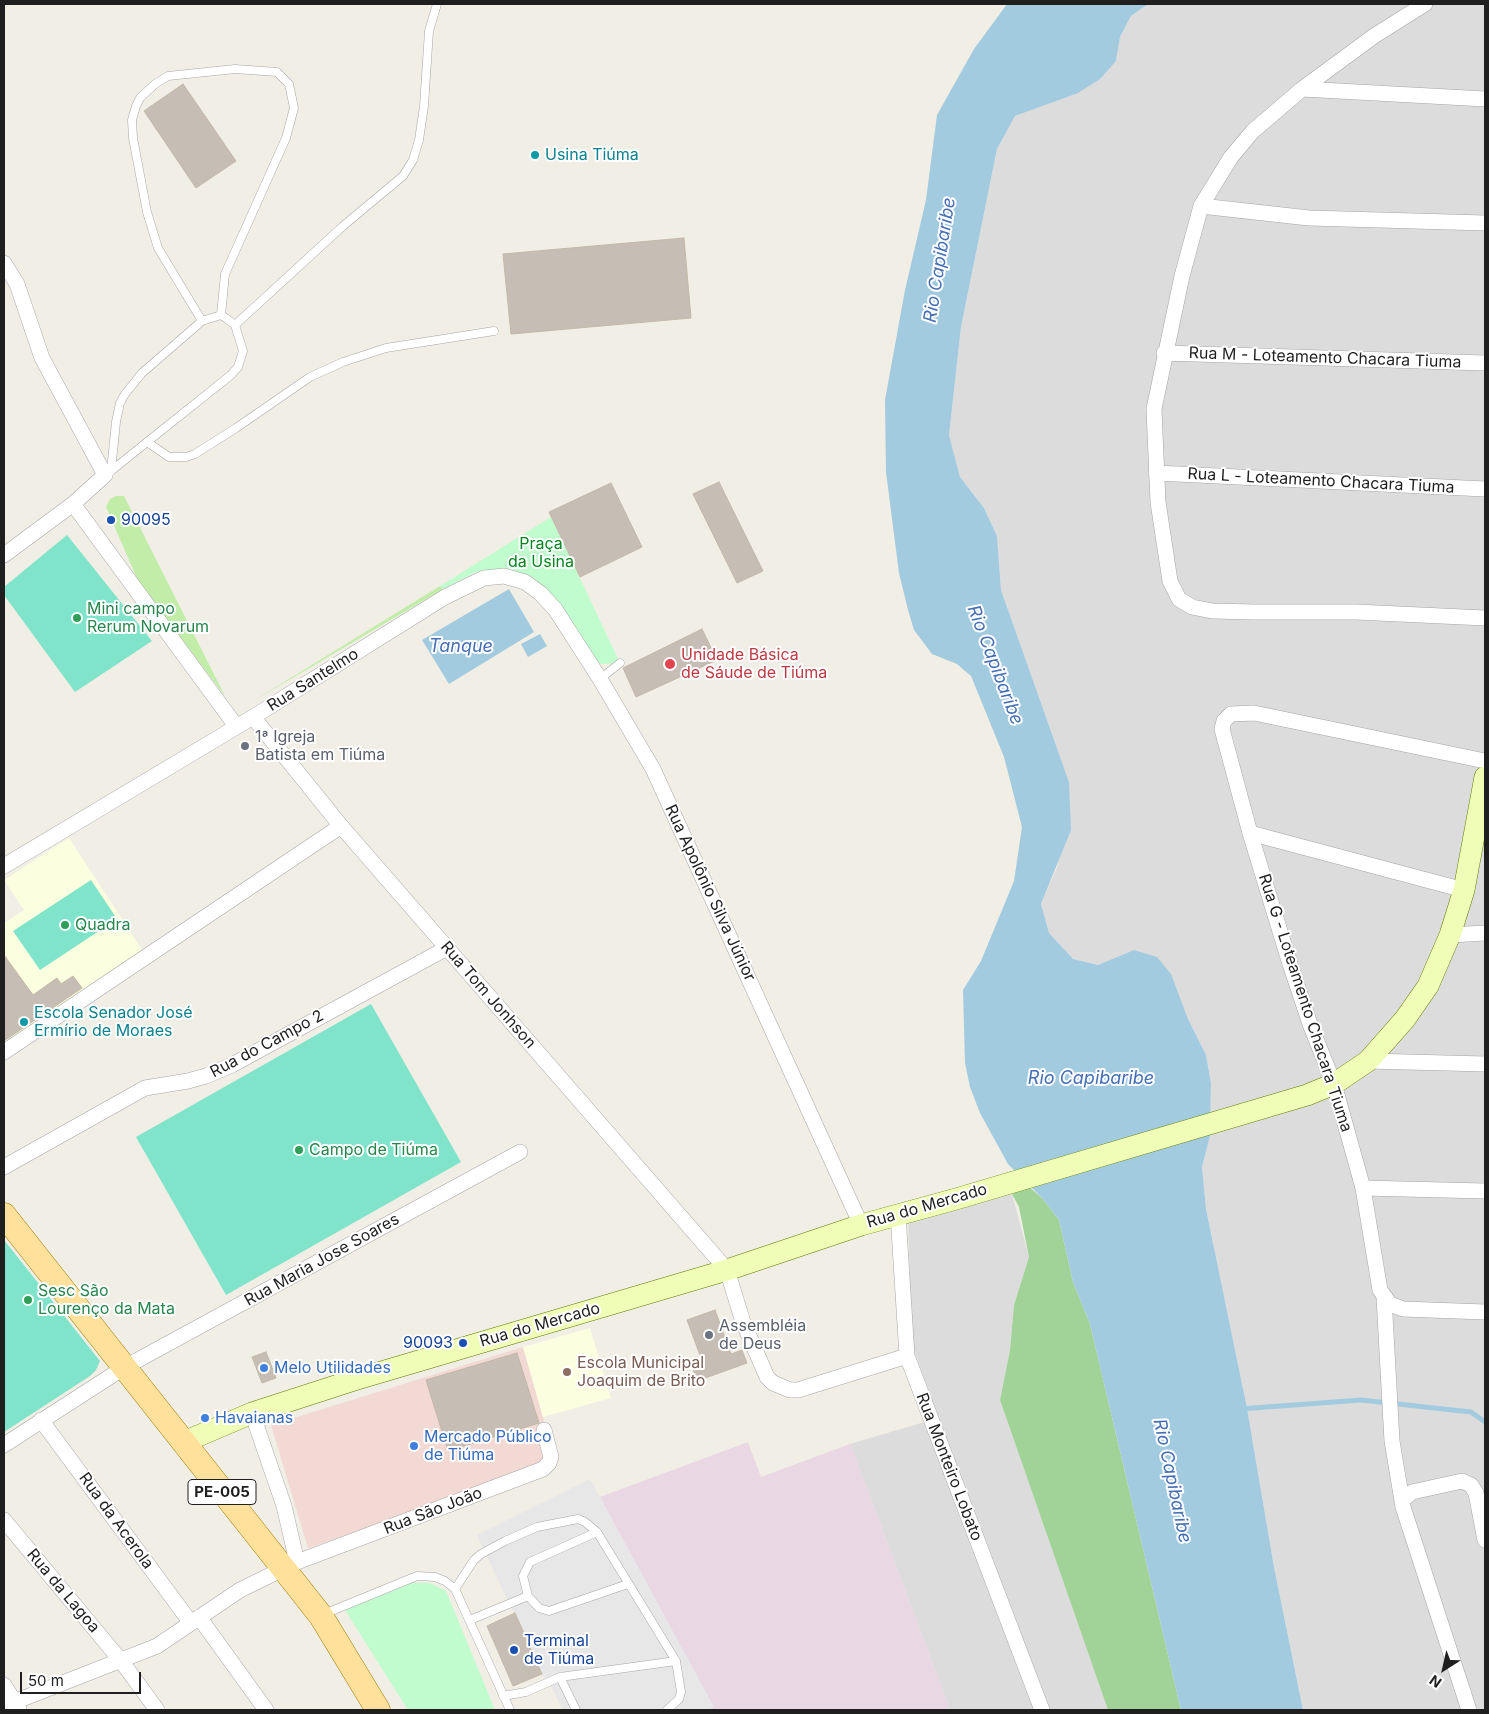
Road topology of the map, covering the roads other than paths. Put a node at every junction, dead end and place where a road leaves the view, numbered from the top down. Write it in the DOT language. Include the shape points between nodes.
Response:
graph roads {
  1 [pos="438,4"];
  2 [pos="1426,4"];
  3 [pos="1302,89"];
  4 [pos="1485,99"];
  5 [pos="1201,206"];
  6 [pos="1485,223"];
  7 [pos="4,263"];
  8 [pos="221,315"];
  9 [pos="202,321"];
  10 [pos="235,325"];
  11 [pos="494,330"];
  12 [pos="1164,353"];
  13 [pos="1485,363"];
  14 [pos="147,442"];
  15 [pos="108,473"];
  16 [pos="1156,473"];
  17 [pos="1485,489"];
  18 [pos="73,504"];
  19 [pos="4,555"];
  20 [pos="525,582"];
  21 [pos="1485,618"];
  22 [pos="620,663"];
  23 [pos="600,679"];
  24 [pos="253,717"];
  25 [pos="236,726"];
  26 [pos="1485,761"];
  27 [pos="1485,777"];
  28 [pos="341,826"];
  29 [pos="1250,833"];
  30 [pos="4,866"];
  31 [pos="1464,890"];
  32 [pos="1485,933"];
  33 [pos="1450,935"];
  34 [pos="447,948"];
  35 [pos="4,1052"];
  36 [pos="1368,1062"];
  37 [pos="1485,1064"];
  38 [pos="1334,1084"];
  39 [pos="520,1152"];
  40 [pos="4,1167"];
  41 [pos="1363,1188"];
  42 [pos="1485,1191"];
  43 [pos="898,1214"];
  44 [pos="4,1215"];
  45 [pos="861,1225"];
  46 [pos="726,1270"];
  47 [pos="1384,1298"];
  48 [pos="1485,1312"];
  49 [pos="907,1356"];
  50 [pos="125,1368"];
  51 [pos="252,1413"];
  52 [pos="41,1420"];
  53 [pos="544,1430"];
  54 [pos="184,1442"];
  55 [pos="4,1445"];
  56 [pos="1404,1500"];
  57 [pos="4,1520"];
  58 [pos="597,1532"];
  59 [pos="1485,1540"];
  60 [pos="290,1565"];
  61 [pos="628,1584"];
  62 [pos="455,1589"];
  63 [pos="528,1596"];
  64 [pos="320,1616"];
  65 [pos="195,1620"];
  66 [pos="470,1620"];
  67 [pos="676,1661"];
  68 [pos="122,1662"];
  69 [pos="560,1677"];
  70 [pos="4,1685"];
  71 [pos="504,1696"];
  72 [pos="13,1706"];
  73 [pos="157,1710"];
  74 [pos="266,1710"];
  75 [pos="378,1710"];
  76 [pos="510,1710"];
  77 [pos="576,1710"];
  78 [pos="667,1710"];
  79 [pos="1042,1710"];
  80 [pos="1468,1710"];
  1 -- 10 [label="lane" via="428,31 419,140 413,160 403,176"];
  2 -- 3 [label="street" via="1374,36"];
  3 -- 4 [label="street"];
  3 -- 5 [label="street" via="1253,131 1231,157"];
  5 -- 6 [label="street" via="1309,218"];
  5 -- 12 [label="street"];
  7 -- 15 [label="street" via="17,284 42,358"];
  8 -- 9 [label="lane"];
  8 -- 9 [label="lane" via="225,274 286,138 294,108 289,84 277,72 235,69 168,76 140,98 136,106 132,120 133,138 147,212 158,248"];
  8 -- 10 [label="lane"];
  9 -- 15 [label="lane" via="142,373 124,394"];
  10 -- 14 [label="lane" via="243,351 238,367"];
  11 -- 14 [label="lane" via="386,348 343,362 310,377 196,454 170,457"];
  12 -- 13 [label="street, Rua M - Loteamento Chacara Tiuma"];
  12 -- 16 [label="street" via="1154,409"];
  14 -- 15 [label="lane"];
  15 -- 18 [label="street"];
  16 -- 17 [label="street, Rua L - Loteamento Chacara Tiuma"];
  16 -- 21 [label="street" via="1170,581 1186,604 1212,611 1356,612"];
  18 -- 19 [label="street"];
  18 -- 25 [label="street"];
  20 -- 23 [label="street, Rua Apolônio Silva Júnior" via="555,609"];
  20 -- 24 [label="street, Rua Santelmo" via="504,576 484,578 470,584"];
  22 -- 23 [label="lane"];
  23 -- 45 [label="street, Rua Apolônio Silva Júnior" via="653,769"];
  24 -- 25 [label="street, Rua Santelmo"];
  24 -- 28 [label="street, Rua Tom Jonhson"];
  25 -- 30 [label="street, Rua Santelmo"];
  26 -- 29 [label="street, Rua G - Loteamento Chacara Tiuma" via="1254,713 1231,714 1222,729"];
  27 -- 31 [label="main road, Rua do Mercado"];
  28 -- 34 [label="street, Rua Tom Jonhson"];
  28 -- 35 [label="street"];
  29 -- 31 [label="street"];
  29 -- 38 [label="street, Rua G - Loteamento Chacara Tiuma" via="1302,998"];
  31 -- 33 [label="main road, Rua do Mercado"];
  32 -- 33 [label="street"];
  33 -- 36 [label="main road, Rua do Mercado" via="1428,986"];
  34 -- 40 [label="street, Rua do Campo 2" via="232,1065 188,1081 138,1091"];
  34 -- 46 [label="street, Rua Tom Jonhson"];
  36 -- 37 [label="street"];
  36 -- 38 [label="main road, Rua do Mercado"];
  38 -- 41 [label="street, Rua G - Loteamento Chacara Tiuma"];
  38 -- 43 [label="main road, Rua do Mercado" via="1307,1095"];
  39 -- 50 [label="street, Rua Maria Jose Soares"];
  41 -- 42 [label="street"];
  41 -- 47 [label="street, Rua G - Loteamento Chacara Tiuma" via="1377,1278"];
  43 -- 45 [label="main road, Rua do Mercado"];
  43 -- 49 [label="street, Rua Monteiro Lobato"];
  44 -- 50 [label="main road, PE-005"];
  45 -- 46 [label="main road, Rua do Mercado"];
  46 -- 49 [label="street" via="743,1322 767,1377 774,1383 798,1390"];
  46 -- 51 [label="main road, Rua do Mercado"];
  47 -- 48 [label="street" via="1396,1308 1403,1309"];
  47 -- 56 [label="street, Rua G - Loteamento Chacara Tiuma" via="1392,1441"];
  49 -- 79 [label="street, Rua Monteiro Lobato"];
  50 -- 52 [label="street, Rua Maria Jose Soares"];
  50 -- 54 [label="main road, PE-005"];
  51 -- 54 [label="main road, Rua do Mercado"];
  51 -- 60 [label="street" via="284,1506"];
  52 -- 55 [label="street, Rua Maria Jose Soares"];
  52 -- 65 [label="street, Rua da Acerola"];
  53 -- 60 [label="street, Rua São João" via="551,1457 543,1469"];
  54 -- 60 [label="main road, PE-005"];
  56 -- 59 [label="street" via="1412,1492 1437,1486 1462,1481 1471,1485 1476,1493"];
  56 -- 80 [label="street, Rua G - Loteamento Chacara Tiuma" via="1403,1507"];
  57 -- 68 [label="street, Rua da Lagoa"];
  58 -- 61 [label="lane"];
  58 -- 62 [label="lane" via="590,1524 578,1519 537,1527 481,1554"];
  58 -- 63 [label="lane" via="530,1562 522,1576"];
  60 -- 64 [label="main road, PE-005"];
  60 -- 65 [label="street, Rua São João" via="240,1590"];
  61 -- 63 [label="lane" via="549,1611 539,1608"];
  61 -- 67 [label="lane"];
  62 -- 64 [label="lane" via="435,1577 417,1576"];
  62 -- 66 [label="lane"];
  63 -- 66 [label="lane"];
  64 -- 75 [label="main road, PE-005"];
  65 -- 68 [label="street, Rua São João" via="157,1646"];
  65 -- 74 [label="street, Rua da Acerola"];
  66 -- 71 [label="lane"];
  67 -- 69 [label="lane"];
  67 -- 78 [label="lane" via="681,1692 679,1699"];
  68 -- 72 [label="street, Rua São João"];
  68 -- 73 [label="street, Rua da Lagoa"];
  69 -- 71 [label="lane" via="526,1692"];
  69 -- 77 [label="lane"];
  70 -- 72 [label="street"];
  71 -- 76 [label="lane"];
}
